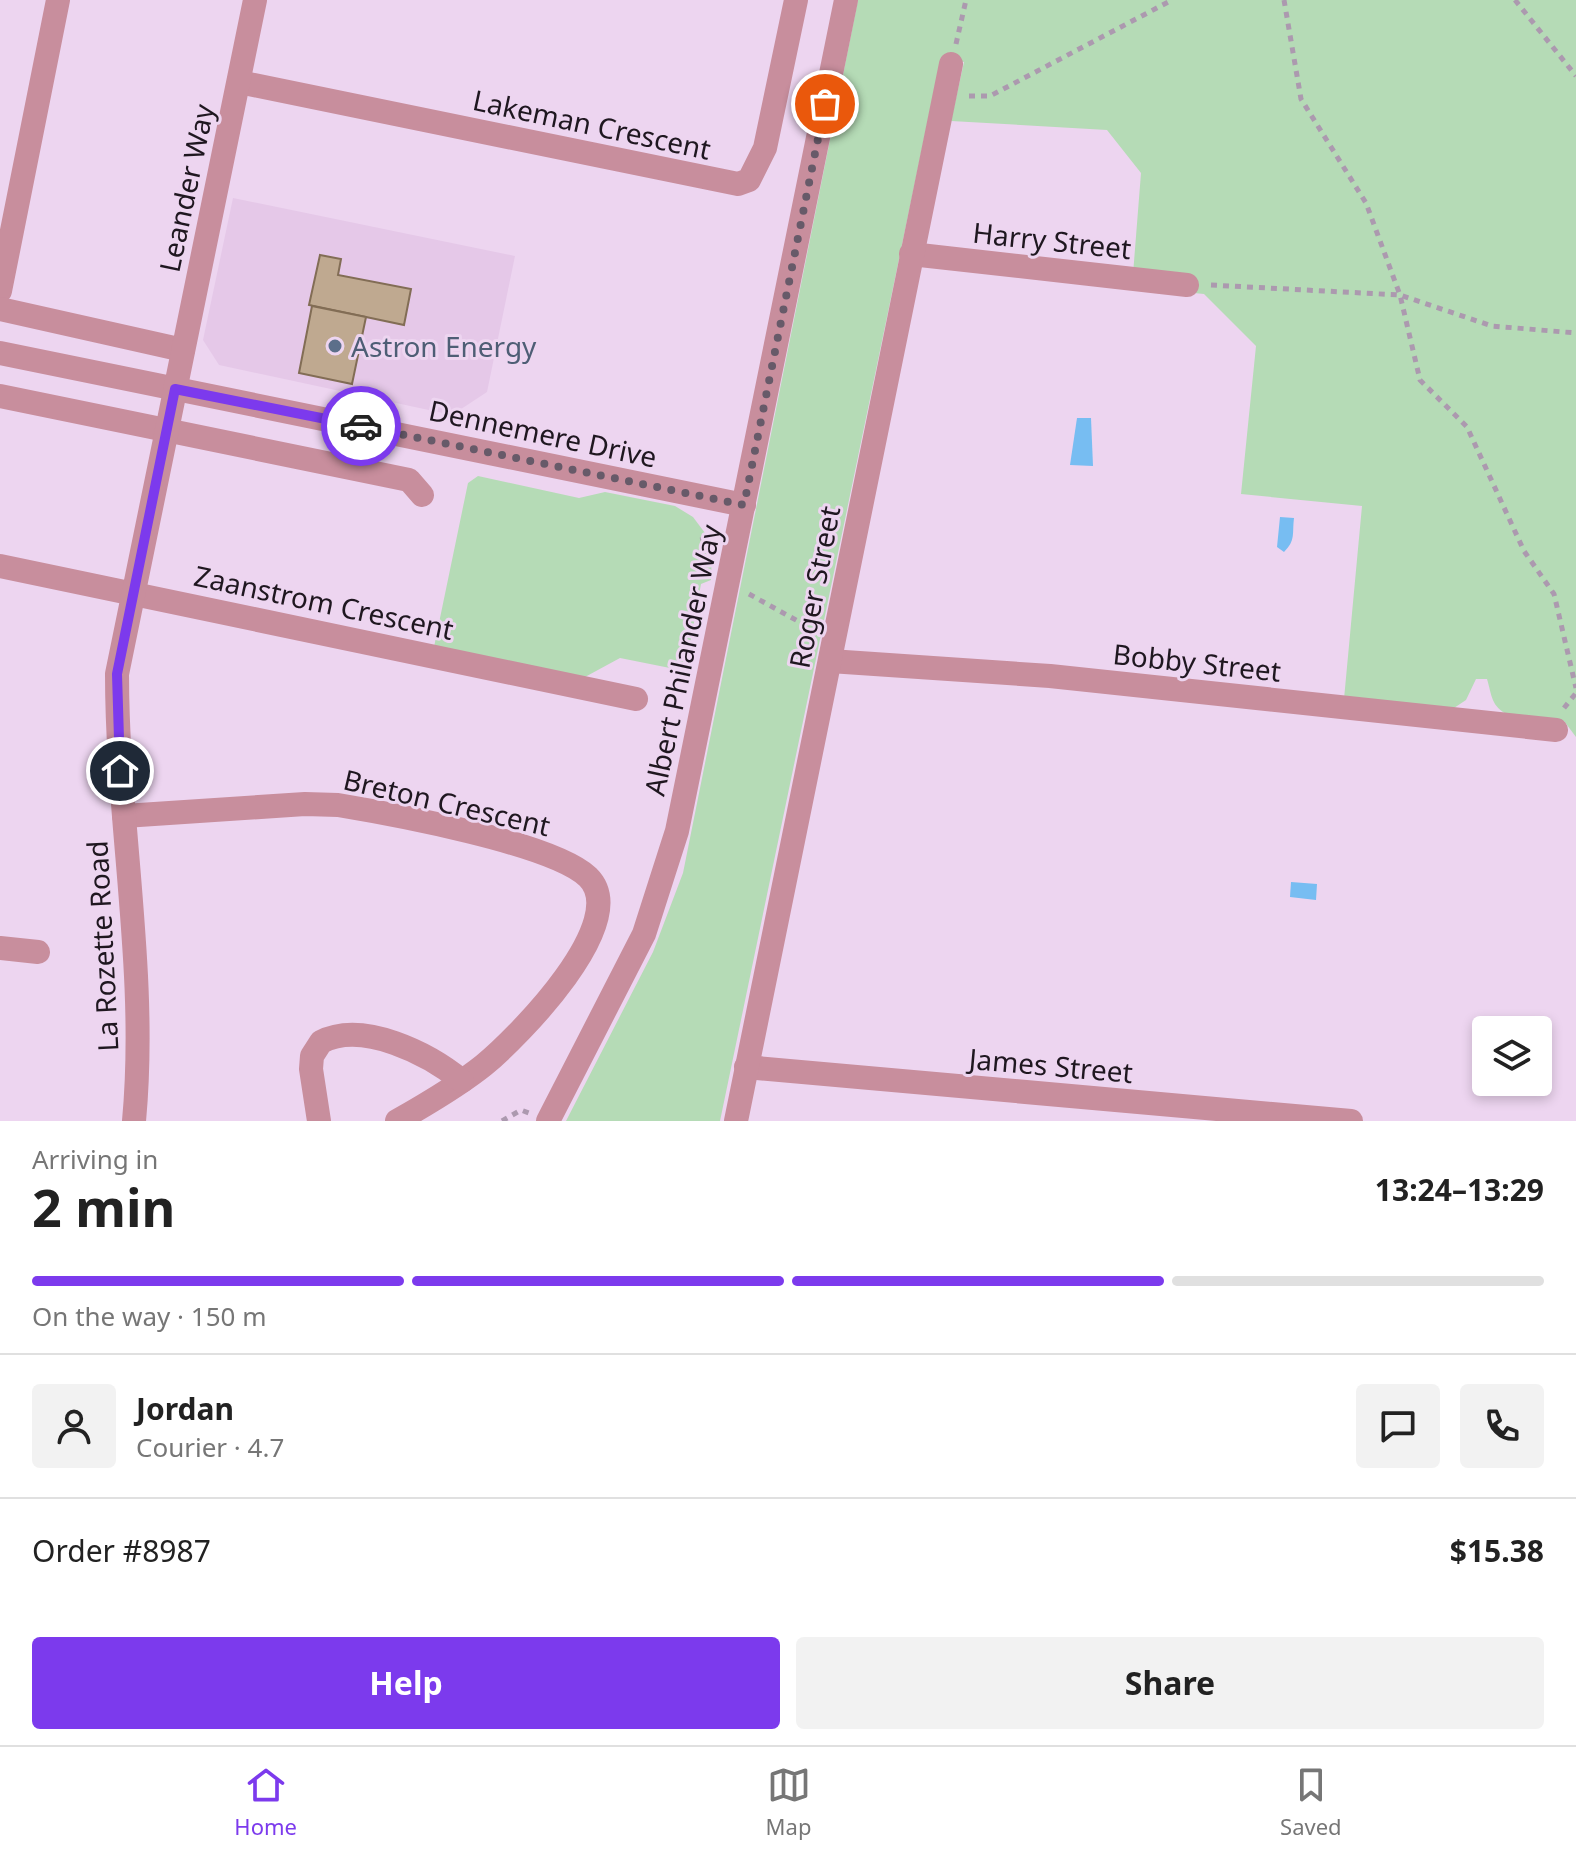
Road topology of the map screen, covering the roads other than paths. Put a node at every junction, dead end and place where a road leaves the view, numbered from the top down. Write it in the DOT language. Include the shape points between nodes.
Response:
graph roads {
  1 [pos="58,0"];
  2 [pos="255,0"];
  3 [pos="796,0"];
  4 [pos="846,0"];
  5 [pos="951,64"];
  6 [pos="239,82"];
  7 [pos="911,254"];
  8 [pos="1187,285"];
  9 [pos="0,291"];
  10 [pos="0,309"];
  11 [pos="183,350"];
  12 [pos="0,353"];
  13 [pos="175,389"];
  14 [pos="0,396"];
  15 [pos="167,429"];
  16 [pos="422,495"];
  17 [pos="744,505"];
  18 [pos="0,566"];
  19 [pos="133,593"];
  20 [pos="833,650"];
  21 [pos="636,699"];
  22 [pos="1556,730"];
  23 [pos="124,816"];
  24 [pos="0,948"];
  25 [pos="38,952"];
  26 [pos="746,1067"];
  27 [pos="462,1081"];
  28 [pos="134,1121"];
  29 [pos="319,1121"];
  30 [pos="397,1121"];
  31 [pos="548,1121"];
  32 [pos="736,1121"];
  33 [pos="1351,1121"];
  1 -- 9 [label="street"];
  2 -- 6 [label="street, Leander Way"];
  3 -- 6 [label="street, Lakeman Crescent" via="765,148 749,180 738,184"];
  4 -- 17 [label="street, Albert Philander Way"];
  5 -- 7 [label="street, Roger Street"];
  6 -- 11 [label="street, Leander Way"];
  7 -- 8 [label="street, Harry Street"];
  7 -- 20 [label="street, Roger Street"];
  10 -- 11 [label="street"];
  11 -- 13 [label="street, Leander Way"];
  12 -- 13 [label="street, Dennemere Drive"];
  13 -- 15 [label="street, La Rozette Road"];
  13 -- 17 [label="street, Dennemere Drive"];
  14 -- 15 [label="street"];
  15 -- 16 [label="street" via="409,480"];
  15 -- 19 [label="street, La Rozette Road"];
  17 -- 31 [label="street, Albert Philander Way" via="677,831 658,897"];
  18 -- 19 [label="street, Zaanstrom Crescent"];
  19 -- 21 [label="street, Zaanstrom Crescent"];
  19 -- 23 [label="street, La Rozette Road" via="117,674"];
  20 -- 22 [label="street, Bobby Street"];
  20 -- 26 [label="street, Roger Street"];
  23 -- 27 [label="street, Breton Crescent" via="338,805 512,843 587,876 599,893 599,912 566,976 512,1039"];
  23 -- 28 [label="street, La Rozette Road" via="138,1018"];
  24 -- 25 [label="street"];
  26 -- 32 [label="street, Roger Street"];
  26 -- 33 [label="street, James Street"];
  27 -- 29 [label="street" via="414,1048 336,1036 321,1042 311,1061"];
  27 -- 30 [label="street, Breton Crescent"];
}
